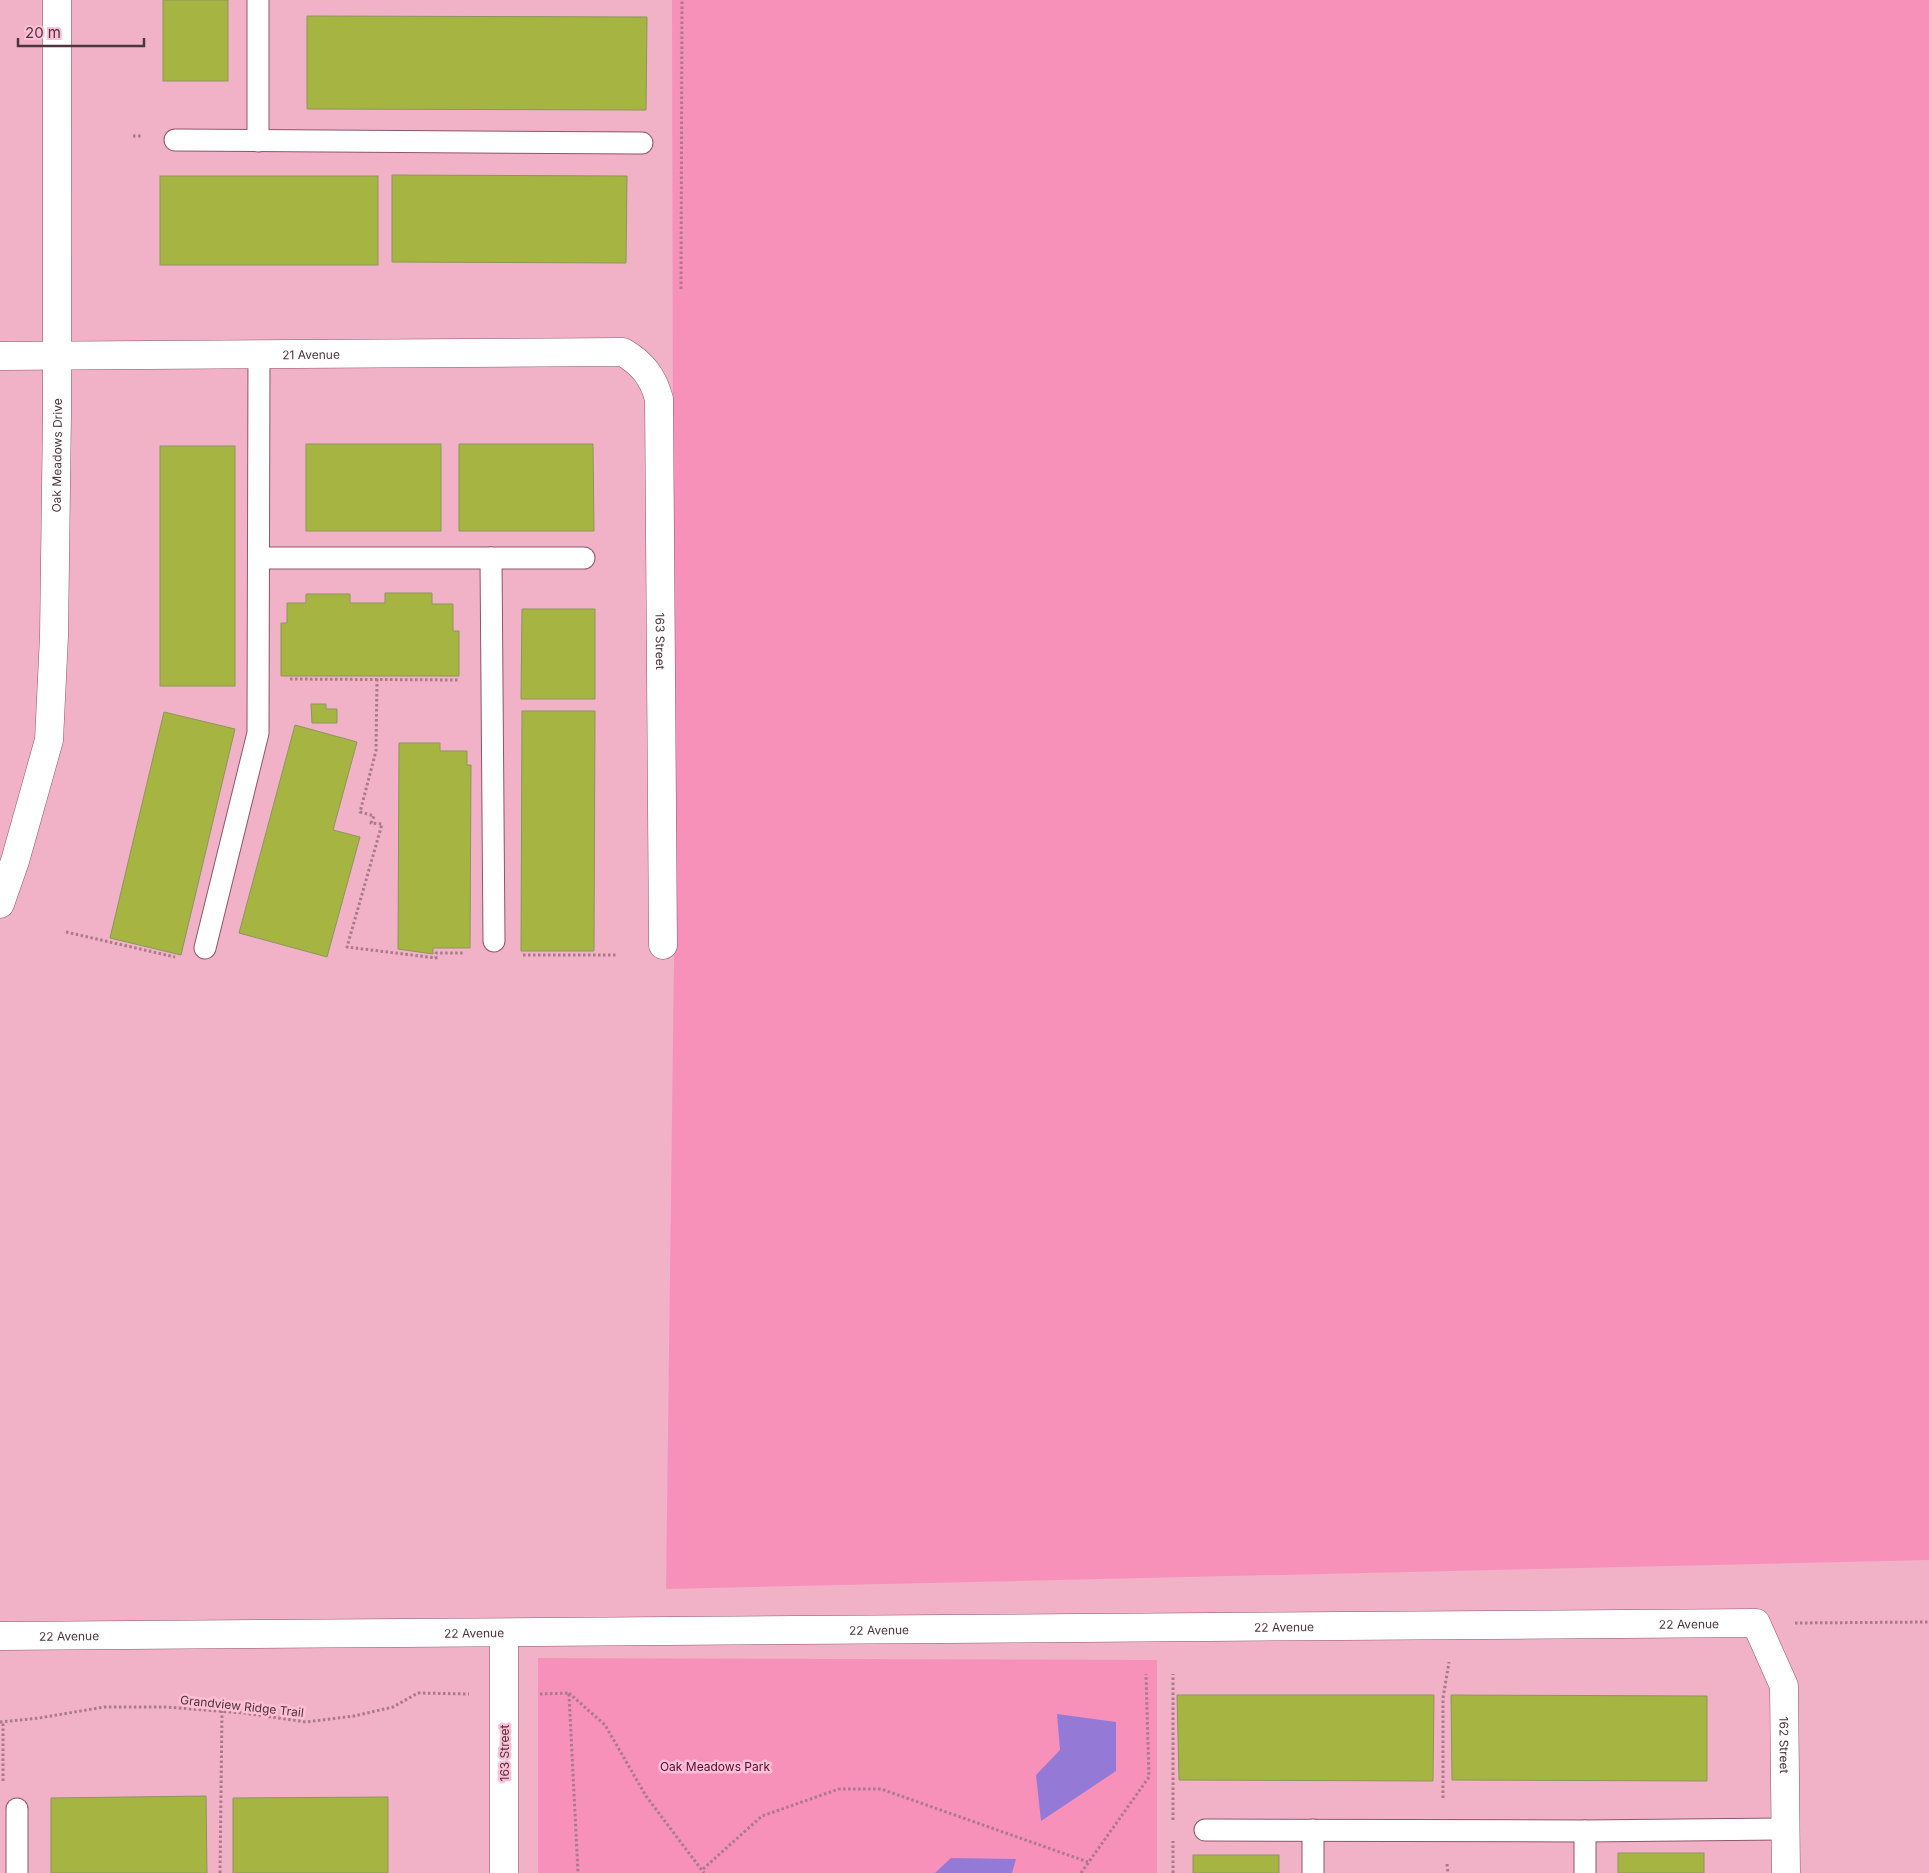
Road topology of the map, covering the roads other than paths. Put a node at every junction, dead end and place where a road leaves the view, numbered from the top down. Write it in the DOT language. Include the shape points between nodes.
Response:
graph roads {
  1 [pos="57,0"];
  2 [pos="258,0"];
  3 [pos="176,140"];
  4 [pos="258,141"];
  5 [pos="642,143"];
  6 [pos="623,352"];
  7 [pos="259,354"];
  8 [pos="0,356"];
  9 [pos="56,356"];
  10 [pos="259,558"];
  11 [pos="491,558"];
  12 [pos="584,558"];
  13 [pos="0,904"];
  14 [pos="494,941"];
  15 [pos="663,945"];
  16 [pos="205,948"];
  17 [pos="1756,1623"];
  18 [pos="504,1634"];
  19 [pos="0,1636"];
  20 [pos="17,1809"];
  21 [pos="1786,1829"];
  22 [pos="1204,1830"];
  23 [pos="1313,1830"];
  24 [pos="1585,1831"];
  25 [pos="17,1873"];
  26 [pos="504,1873"];
  27 [pos="1313,1873"];
  28 [pos="1585,1873"];
  29 [pos="1786,1873"];
  1 -- 9 [label="street, Oak Meadows Drive"];
  2 -- 4 [label="lane"];
  3 -- 4 [label="lane"];
  4 -- 5 [label="lane"];
  6 -- 7 [label="street, 21 Avenue"];
  6 -- 15 [label="street, 163 Street" via="647,371 659,399"];
  7 -- 9 [label="street, 21 Avenue"];
  7 -- 10 [label="lane"];
  8 -- 9 [label="street, 21 Avenue"];
  9 -- 13 [label="street, Oak Meadows Drive" via="54,636 49,740"];
  10 -- 11 [label="lane"];
  10 -- 16 [label="lane" via="258,733"];
  11 -- 12 [label="lane"];
  11 -- 14 [label="lane"];
  17 -- 18 [label="street, 22 Avenue"];
  17 -- 21 [label="street, 162 Street" via="1784,1686"];
  18 -- 19 [label="street, 22 Avenue"];
  18 -- 26 [label="street, 163 Street"];
  20 -- 25 [label="lane"];
  21 -- 24 [label="lane"];
  21 -- 29 [label="street, 162 Street"];
  22 -- 23 [label="lane"];
  23 -- 24 [label="lane"];
  23 -- 27 [label="lane"];
  24 -- 28 [label="lane"];
}
